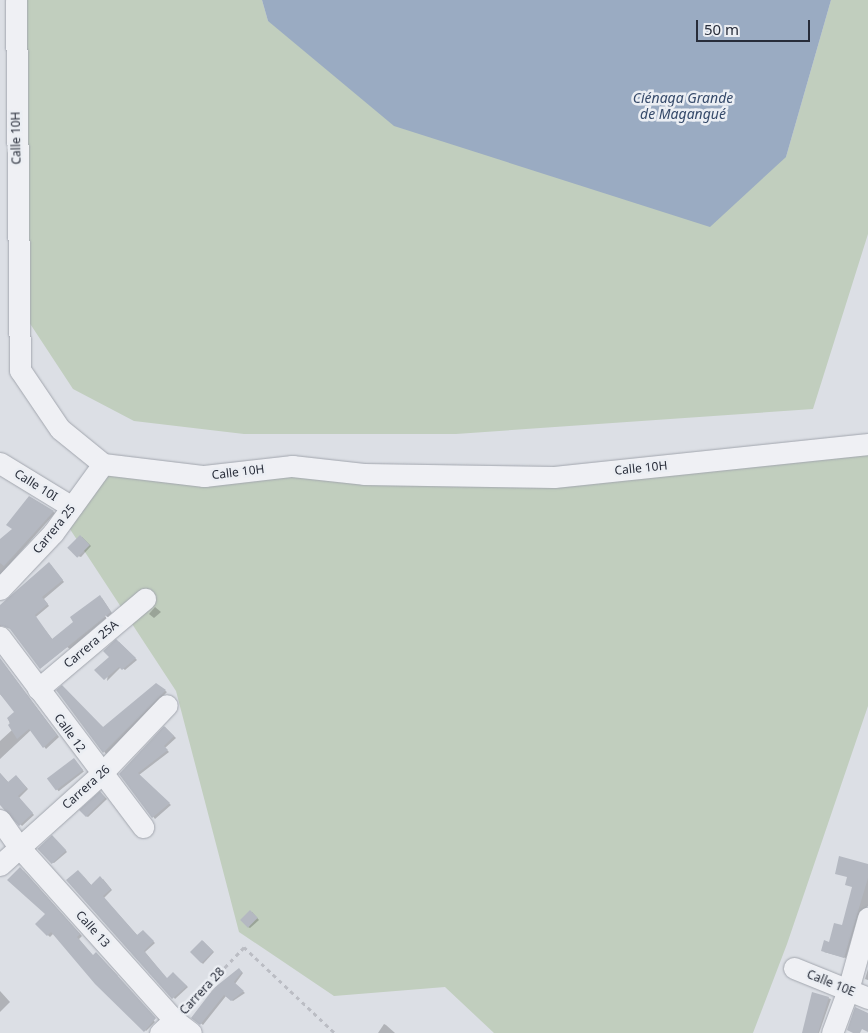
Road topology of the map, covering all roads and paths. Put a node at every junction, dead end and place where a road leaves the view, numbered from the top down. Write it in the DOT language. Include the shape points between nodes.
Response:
graph roads {
  1 [pos="16,0"];
  2 [pos="868,444"];
  3 [pos="0,463"];
  4 [pos="102,464"];
  5 [pos="72,507"];
  6 [pos="0,589"];
  7 [pos="145,599"];
  8 [pos="0,637"];
  9 [pos="38,688"];
  10 [pos="167,705"];
  11 [pos="101,774"];
  12 [pos="0,820"];
  13 [pos="143,827"];
  14 [pos="19,847"];
  15 [pos="0,865"];
  16 [pos="868,918"];
  17 [pos="794,968"];
  18 [pos="848,990"];
  19 [pos="868,998"];
  20 [pos="167,1027"];
  21 [pos="191,1033"];
  22 [pos="334,1033"];
  23 [pos="832,1033"];
  1 -- 4 [label="street, Calle 10H" via="20,370 60,429"];
  2 -- 4 [label="street, Calle 10H" via="554,477 364,474 292,466 204,476"];
  3 -- 5 [label="street, Calle 10I"];
  4 -- 5 [label="street, Carrera 25"];
  5 -- 6 [label="street, Carrera 25"];
  7 -- 9 [label="street, Carrera 25A"];
  8 -- 9 [label="street, Calle 12"];
  9 -- 11 [label="street, Calle 12"];
  10 -- 11 [label="street, Carrera 26"];
  11 -- 13 [label="street, Calle 12"];
  11 -- 14 [label="street, Carrera 26"];
  12 -- 14 [label="street, Calle 13"];
  14 -- 15 [label="street, Carrera 26"];
  14 -- 20 [label="street, Calle 13"];
  16 -- 18 [label="street"];
  17 -- 18 [label="street, Calle 10E"];
  18 -- 19 [label="street, Calle 10E"];
  18 -- 23 [label="street"];
  20 -- 21 [label="street, Calle 13"];
  20 -- 22 [label="path, Carrera 28" via="244,947"];
}
